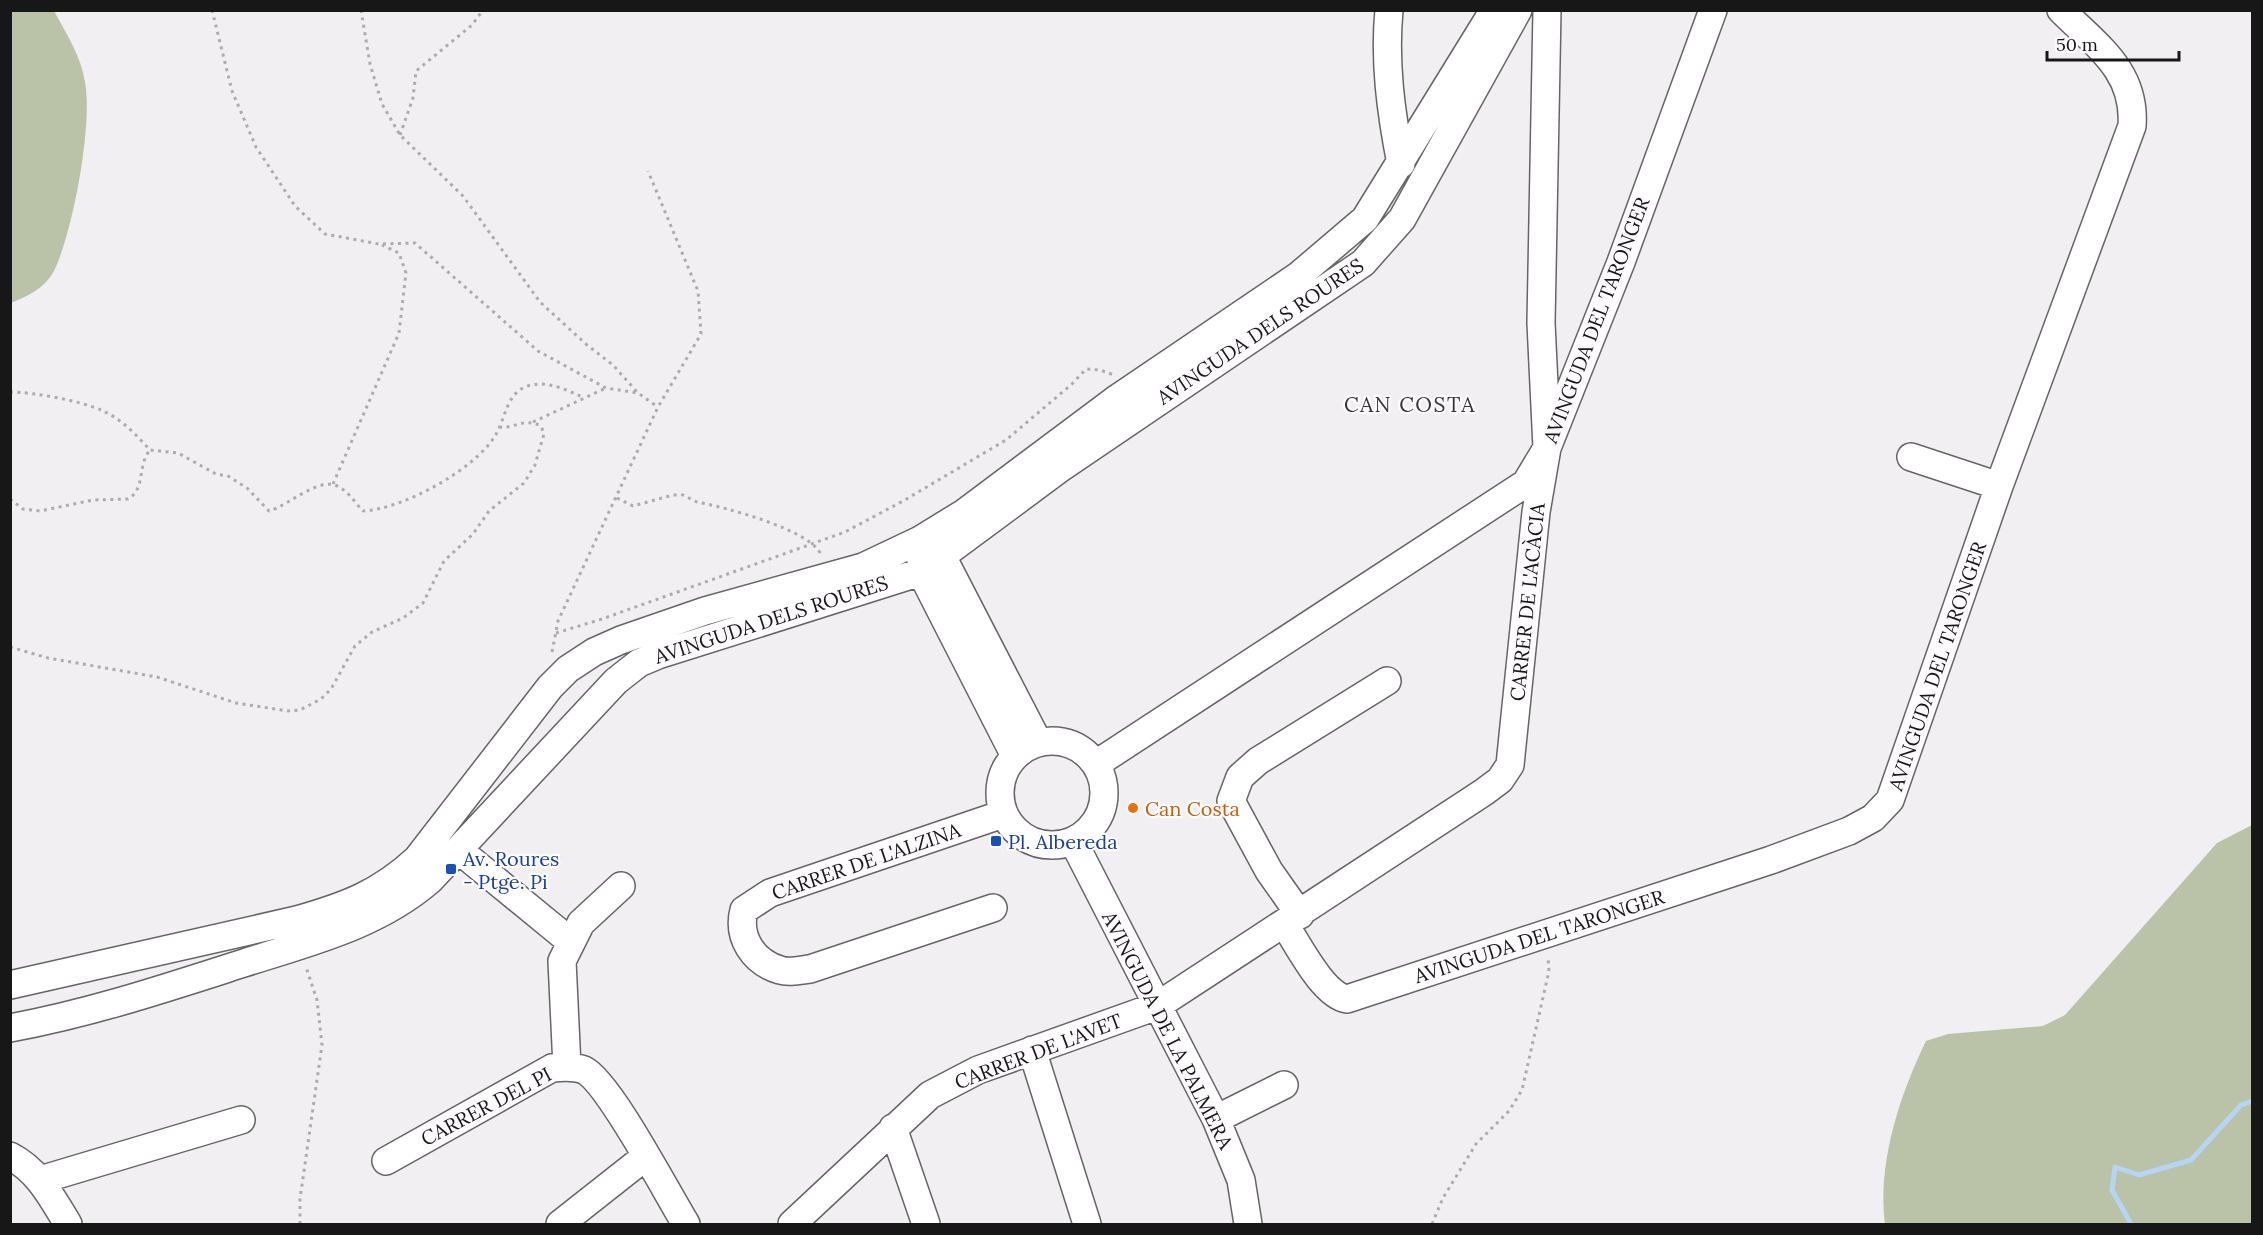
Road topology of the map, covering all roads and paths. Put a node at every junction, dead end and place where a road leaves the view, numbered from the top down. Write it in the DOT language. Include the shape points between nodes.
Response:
graph roads {
  1 [pos="212,10"];
  2 [pos="361,10"];
  3 [pos="483,10"];
  4 [pos="1389,10"];
  5 [pos="1494,10"];
  6 [pos="1518,10"];
  7 [pos="1547,10"];
  8 [pos="1713,10"];
  9 [pos="2061,10"];
  10 [pos="1505,37"];
  11 [pos="1546,54"];
  12 [pos="400,135"];
  13 [pos="1401,164"];
  14 [pos="648,171"];
  15 [pos="379,244"];
  16 [pos="606,388"];
  17 [pos="1130,390"];
  18 [pos="10,392"];
  19 [pos="638,393"];
  20 [pos="582,397"];
  21 [pos="658,407"];
  22 [pos="533,422"];
  23 [pos="499,427"];
  24 [pos="1547,448"];
  25 [pos="150,450"];
  26 [pos="1911,457"];
  27 [pos="333,484"];
  28 [pos="2000,486"];
  29 [pos="616,498"];
  30 [pos="10,499"];
  31 [pos="964,513"];
  32 [pos="920,540"];
  33 [pos="814,544"];
  34 [pos="937,562"];
  35 [pos="862,567"];
  36 [pos="824,578"];
  37 [pos="556,633"];
  38 [pos="10,647"];
  39 [pos="552,654"];
  40 [pos="1387,681"];
  41 [pos="1038,742"];
  42 [pos="1015,756"];
  43 [pos="1096,764"];
  44 [pos="1003,814"];
  45 [pos="1073,841"];
  46 [pos="460,851"];
  47 [pos="621,886"];
  48 [pos="993,908"];
  49 [pos="1292,920"];
  50 [pos="1548,934"];
  51 [pos="571,942"];
  52 [pos="298,946"];
  53 [pos="10,985"];
  54 [pos="1157,1006"];
  55 [pos="10,1028"];
  56 [pos="1032,1050"];
  57 [pos="567,1067"];
  58 [pos="1284,1085"];
  59 [pos="1216,1119"];
  60 [pos="241,1120"];
  61 [pos="893,1128"];
  62 [pos="10,1155"];
  63 [pos="645,1157"];
  64 [pos="386,1161"];
  65 [pos="40,1180"];
  66 [pos="68,1224"];
  67 [pos="300,1224"];
  68 [pos="560,1224"];
  69 [pos="686,1224"];
  70 [pos="792,1224"];
  71 [pos="926,1224"];
  72 [pos="1087,1224"];
  73 [pos="1248,1224"];
  74 [pos="1432,1224"];
  1 -- 15 [label="path" via="232,91 256,147 295,206 325,234"];
  2 -- 12 [label="path" via="381,104"];
  3 -- 12 [label="path" via="472,25 416,71"];
  4 -- 13 [label="street" via="1390,110"];
  5 -- 13 [label="street"];
  6 -- 10 [label="street, AVINGUDA DELS ROURES"];
  7 -- 11 [label="street, CARRER DE L'ACÀCIA"];
  8 -- 24 [label="street, AVINGUDA DEL TARONGER" via="1621,262"];
  9 -- 28 [label="street, AVINGUDA DEL TARONGER" via="2124,78 2130,92 2132,126"];
  10 -- 11 [label="street"];
  10 -- 34 [label="street, AVINGUDA DELS ROURES" via="1402,219 1363,263 1062,467"];
  11 -- 24 [label="street, CARRER DE L'ACÀCIA" via="1541,323"];
  12 -- 19 [label="path" via="463,196 540,302 613,365"];
  13 -- 17 [label="street" via="1365,219 1326,254"];
  14 -- 21 [label="path" via="698,291 701,334"];
  15 -- 16 [label="path" via="415,243 538,351"];
  15 -- 27 [label="path" via="399,253 406,273 399,333"];
  16 -- 19 [label="path"];
  16 -- 20 [label="path"];
  17 -- 31 [label="street"];
  17 -- 33 [label="path" via="1115,375 1086,369 1006,440 903,501"];
  18 -- 25 [label="path" via="28,392 103,411 133,431"];
  19 -- 21 [label="path"];
  20 -- 22 [label="path"];
  20 -- 23 [label="path" via="551,385 525,387 511,399"];
  21 -- 29 [label="path"];
  22 -- 23 [label="path"];
  22 -- 38 [label="path" via="541,426 544,434 535,465 524,483 489,512 473,534 444,561 423,603 355,646 331,689 300,710 236,703 157,677 48,658"];
  23 -- 27 [label="path" via="484,452 469,465 446,481 390,505 363,511"];
  24 -- 43 [label="street, AVINGUDA DEL TARONGER" via="1526,483"];
  24 -- 49 [label="street, CARRER DE L'ACÀCIA" via="1536,512 1510,765 1500,780 1484,792"];
  25 -- 27 [label="path" via="178,453 216,474 228,476 247,488 269,512 305,492"];
  25 -- 30 [label="path" via="144,457 137,490 128,499 93,500 40,511 23,509"];
  26 -- 28 [label="street"];
  28 -- 50 [label="street, AVINGUDA DEL TARONGER" via="1898,784 1890,801 1873,818 1782,856"];
  29 -- 33 [label="path" via="633,506 683,495 787,528"];
  29 -- 37 [label="path" via="558,621"];
  31 -- 32 [label="street"];
  31 -- 34 [label="street"];
  32 -- 34 [label="street"];
  32 -- 35 [label="street"];
  33 -- 36 [label="path" via="820,553"];
  33 -- 37 [label="path"];
  34 -- 35 [label="street"];
  34 -- 41 [label="street"];
  34 -- 42 [label="street"];
  34 -- 46 [label="street, AVINGUDA DELS ROURES" via="639,663 616,681"];
  35 -- 36 [label="street"];
  36 -- 53 [label="street" via="705,611 621,640 586,657 550,687 435,838 395,879 371,894 343,906 254,930"];
  37 -- 39 [label="path"];
  40 -- 49 [label="street, AVINGUDA DEL TARONGER" via="1258,761 1240,777 1231,801"];
  41 -- 42 [label="street"];
  41 -- 43 [label="street" via="1072,744"];
  42 -- 44 [label="street" via="1001,781"];
  43 -- 45 [label="street" via="1105,791 1103,807 1097,821"];
  44 -- 45 [label="street" via="1023,837 1039,844"];
  44 -- 48 [label="street, CARRER DE L'ALZINA" via="770,893 744,910 741,924 743,938 759,957 781,970 795,971"];
  45 -- 54 [label="street, AVINGUDA DE LA PALMERA"];
  46 -- 51 [label="street"];
  46 -- 52 [label="street, AVINGUDA DELS ROURES" via="411,897 382,915"];
  47 -- 51 [label="street" via="581,923"];
  49 -- 50 [label="street, AVINGUDA DEL TARONGER" via="1326,987 1335,997 1347,999"];
  49 -- 54 [label="street, CARRER DE L'ACÀCIA"];
  50 -- 74 [label="path" via="1549,970 1522,1090 1509,1111 1476,1144"];
  51 -- 57 [label="street" via="562,962"];
  52 -- 55 [label="street" via="117,1004"];
  52 -- 67 [label="path" via="317,1000 322,1036"];
  54 -- 56 [label="street, CARRER DE L'AVET"];
  54 -- 59 [label="street, AVINGUDA DE LA PALMERA"];
  56 -- 61 [label="street, CARRER DE L'AVET" via="952,1082 930,1095"];
  56 -- 72 [label="street"];
  57 -- 63 [label="street, CARRER DEL PI" via="584,1070 610,1095"];
  57 -- 64 [label="street, CARRER DEL PI" via="552,1068"];
  58 -- 59 [label="street"];
  59 -- 73 [label="street, AVINGUDA DE LA PALMERA" via="1241,1180"];
  60 -- 65 [label="street"];
  61 -- 70 [label="street, CARRER DE L'AVET"];
  61 -- 71 [label="street"];
  62 -- 65 [label="street" via="25,1163"];
  63 -- 68 [label="street"];
  63 -- 69 [label="street, CARRER DEL PI"];
  65 -- 66 [label="street"];
}
